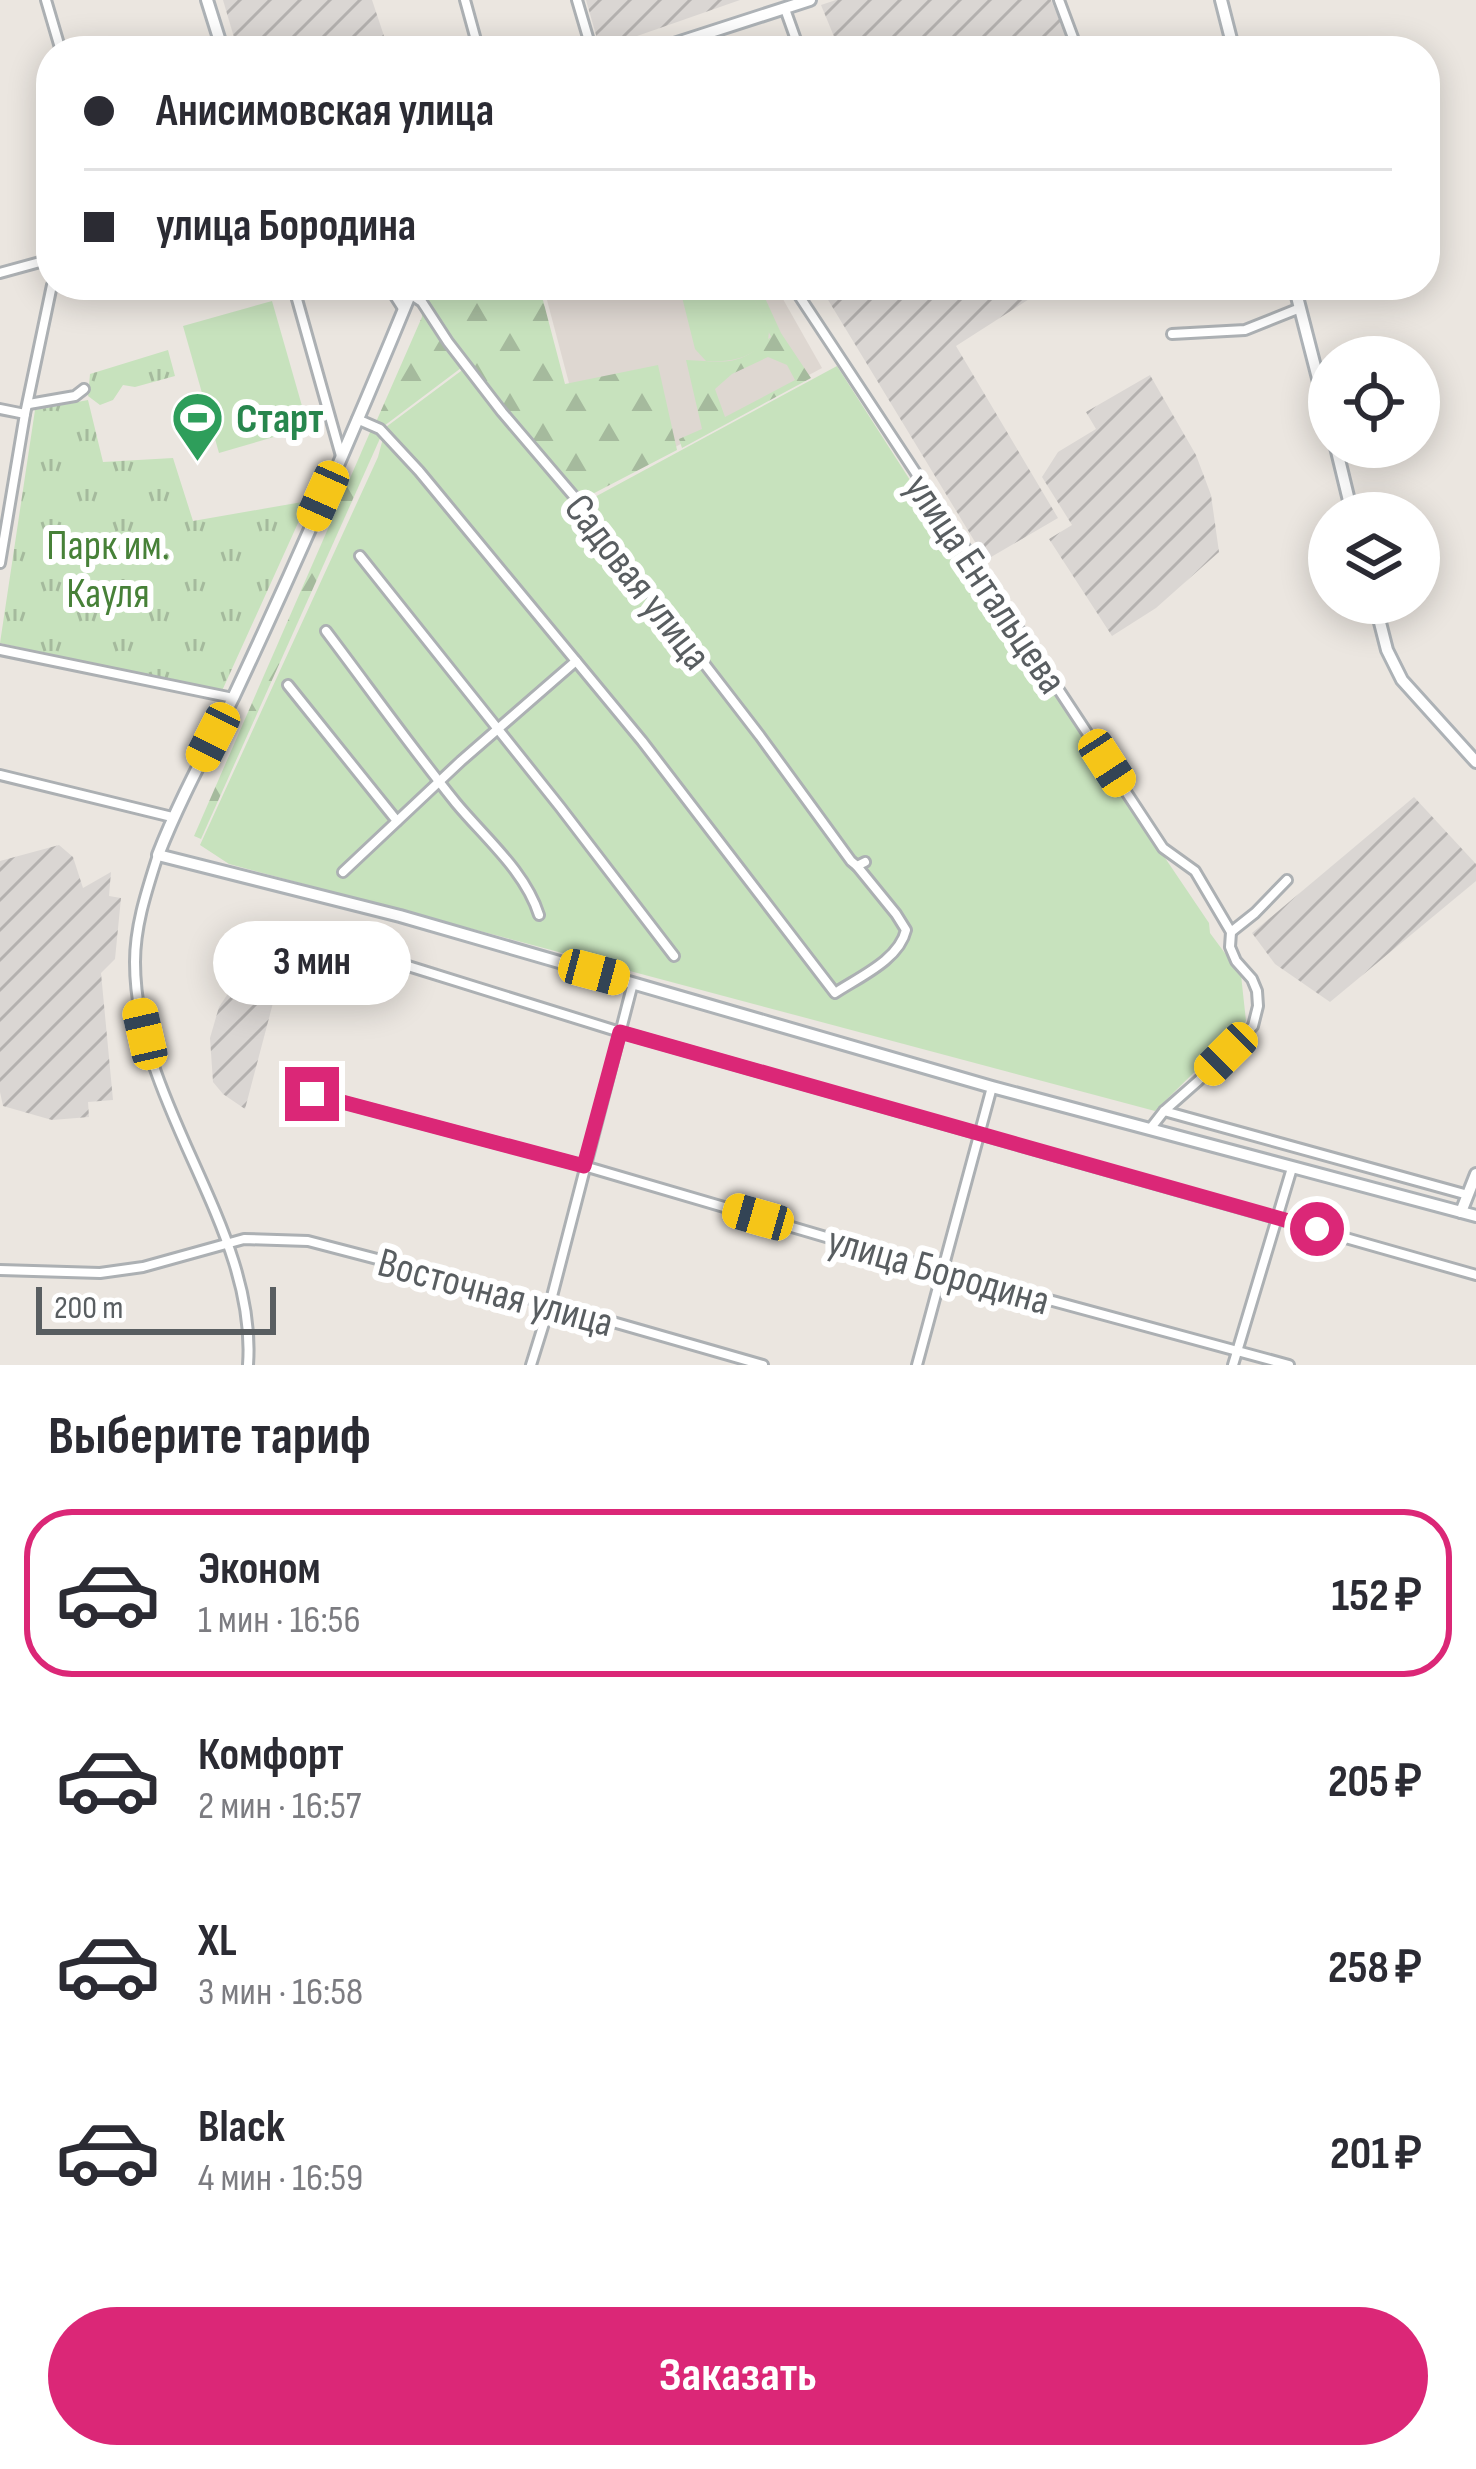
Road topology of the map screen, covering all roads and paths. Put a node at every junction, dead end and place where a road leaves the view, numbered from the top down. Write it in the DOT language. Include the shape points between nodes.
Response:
graph roads {
  1 [pos="46,0"];
  2 [pos="207,0"];
  3 [pos="465,0"];
  4 [pos="577,0"];
  5 [pos="810,0"];
  6 [pos="1059,0"];
  7 [pos="1221,0"];
  8 [pos="785,9"];
  9 [pos="57,36"];
  10 [pos="218,36"];
  11 [pos="475,36"];
  12 [pos="588,36"];
  13 [pos="711,36"];
  14 [pos="795,36"];
  15 [pos="1072,36"];
  16 [pos="1230,36"];
  17 [pos="36,263"];
  18 [pos="0,273"];
  19 [pos="49,300"];
  20 [pos="297,300"];
  21 [pos="398,300"];
  22 [pos="408,300"];
  23 [pos="420,300"];
  24 [pos="802,300"];
  25 [pos="1298,300"];
  26 [pos="1300,308"];
  27 [pos="404,310"];
  28 [pos="1172,334"];
  29 [pos="1308,339"];
  30 [pos="84,389"];
  31 [pos="0,409"];
  32 [pos="26,409"];
  33 [pos="357,419"];
  34 [pos="341,456"];
  35 [pos="360,556"];
  36 [pos="0,563"];
  37 [pos="1380,624"];
  38 [pos="326,631"];
  39 [pos="0,650"];
  40 [pos="577,661"];
  41 [pos="289,685"];
  42 [pos="233,698"];
  43 [pos="496,729"];
  44 [pos="1476,762"];
  45 [pos="0,775"];
  46 [pos="440,781"];
  47 [pos="172,817"];
  48 [pos="397,821"];
  49 [pos="158,855"];
  50 [pos="343,872"];
  51 [pos="1287,880"];
  52 [pos="539,915"];
  53 [pos="1231,932"];
  54 [pos="674,956"];
  55 [pos="392,961"];
  56 [pos="633,983"];
  57 [pos="620,1032"];
  58 [pos="992,1087"];
  59 [pos="312,1094"];
  60 [pos="1164,1111"];
  61 [pos="1150,1129"];
  62 [pos="981,1133"];
  63 [pos="584,1166"];
  64 [pos="1292,1166"];
  65 [pos="1476,1174"];
  66 [pos="1468,1195"];
  67 [pos="1460,1212"];
  68 [pos="1476,1216"];
  69 [pos="1277,1218"];
  70 [pos="227,1242"];
  71 [pos="0,1270"];
  72 [pos="941,1271"];
  73 [pos="1476,1275"];
  74 [pos="550,1304"];
  75 [pos="1238,1351"];
  76 [pos="248,1365"];
  77 [pos="531,1365"];
  78 [pos="763,1365"];
  79 [pos="917,1365"];
  80 [pos="1233,1365"];
  81 [pos="1289,1365"];
  1 -- 9 [label="street"];
  2 -- 10 [label="street"];
  3 -- 11 [label="street"];
  4 -- 12 [label="street"];
  5 -- 8 [label="street"];
  6 -- 15 [label="street"];
  7 -- 16 [label="street"];
  8 -- 13 [label="street"];
  8 -- 14 [label="street"];
  17 -- 18 [label="street"];
  19 -- 32 [label="street"];
  20 -- 34 [label="street"];
  21 -- 27 [label="street"];
  22 -- 27 [label="street"];
  23 -- 40 [label="street, Садовая улица" via="861,864 906,930 902,943 835,993"];
  24 -- 53 [label="street, улица Ентальцева" via="1163,848 1195,872"];
  25 -- 26 [label="street"];
  26 -- 28 [label="street" via="1245,330"];
  26 -- 29 [label="street"];
  27 -- 33 [label="street"];
  30 -- 32 [label="street"];
  31 -- 32 [label="street"];
  32 -- 36 [label="street"];
  33 -- 34 [label="street"];
  33 -- 40 [label="street" via="380,429 419,471"];
  34 -- 42 [label="street"];
  35 -- 43 [label="street"];
  37 -- 44 [label="street" via="1402,680"];
  38 -- 46 [label="street"];
  39 -- 42 [label="street"];
  40 -- 43 [label="street"];
  41 -- 48 [label="street"];
  42 -- 47 [label="street"];
  43 -- 46 [label="street"];
  43 -- 54 [label="street"];
  45 -- 47 [label="street"];
  46 -- 48 [label="street"];
  46 -- 52 [label="street"];
  47 -- 49 [label="street"];
  48 -- 50 [label="street"];
  49 -- 56 [label="street"];
  49 -- 70 [label="street" via="139,918 138,1001 161,1091"];
  51 -- 53 [label="street"];
  53 -- 60 [label="street, улица Ентальцева" via="1236,961 1257,991 1257,1016"];
  55 -- 57 [label="street"];
  56 -- 57 [label="street"];
  56 -- 58 [label="street"];
  57 -- 62 [label="street"];
  57 -- 63 [label="street"];
  58 -- 61 [label="street"];
  58 -- 62 [label="street"];
  59 -- 63 [label="street, улица Бородина"];
  60 -- 61 [label="street"];
  60 -- 66 [label="street"];
  61 -- 64 [label="street"];
  62 -- 69 [label="street"];
  62 -- 72 [label="street"];
  63 -- 72 [label="street, улица Бородина"];
  63 -- 74 [label="street"];
  64 -- 67 [label="street"];
  64 -- 69 [label="street"];
  65 -- 66 [label="street"];
  66 -- 67 [label="street"];
  67 -- 68 [label="street"];
  69 -- 73 [label="street"];
  69 -- 75 [label="street"];
  70 -- 71 [label="street, Восточная улица" via="143,1268"];
  70 -- 74 [label="street, Восточная улица" via="308,1241"];
  70 -- 76 [label="street" via="243,1297"];
  72 -- 75 [label="street, улица Бородина"];
  72 -- 79 [label="street"];
  74 -- 77 [label="street"];
  74 -- 78 [label="street, Восточная улица"];
  75 -- 80 [label="street"];
  75 -- 81 [label="street, улица Бородина"];
}
